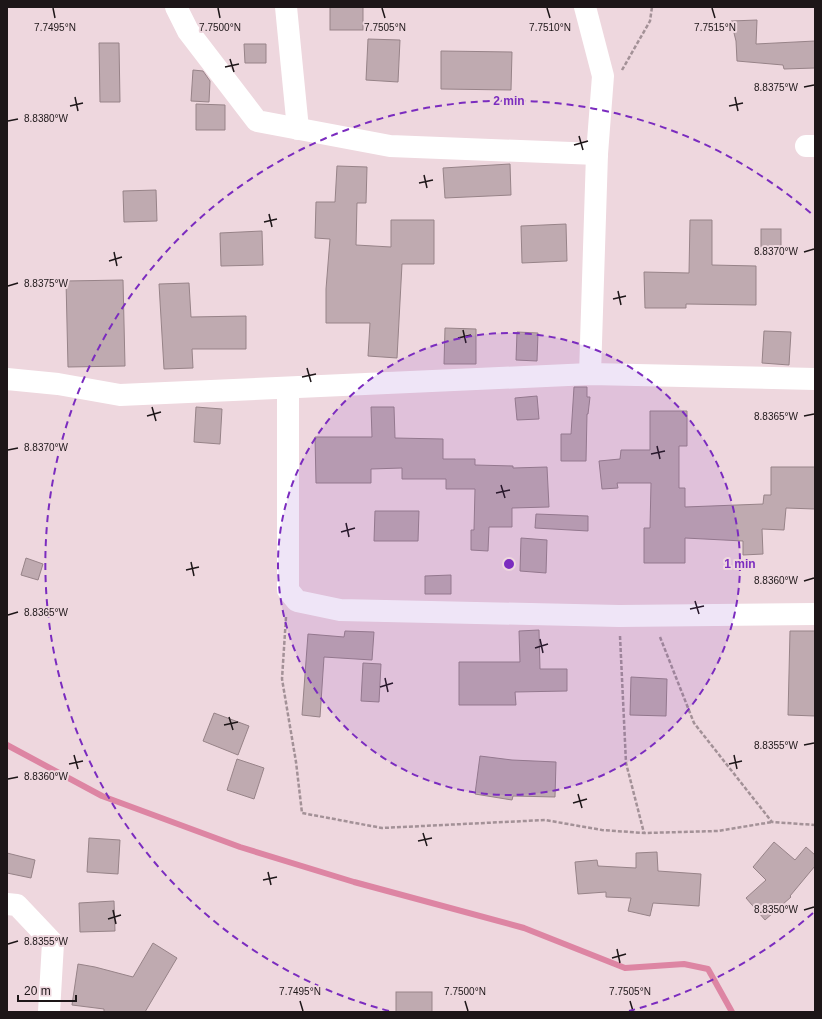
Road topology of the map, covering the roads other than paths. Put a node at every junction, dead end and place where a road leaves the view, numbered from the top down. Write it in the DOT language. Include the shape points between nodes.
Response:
graph roads {
  1 [pos="176,7"];
  2 [pos="286,7"];
  3 [pos="585,7"];
  4 [pos="298,129"];
  5 [pos="597,154"];
  6 [pos="590,374"];
  7 [pos="7,379"];
  8 [pos="815,379"];
  9 [pos="288,388"];
  10 [pos="815,614"];
  11 [pos="7,904"];
  12 [pos="49,1012"];
  1 -- 4 [label="street" via="188,30 257,121"];
  2 -- 4 [label="street"];
  3 -- 5 [label="street" via="603,76"];
  4 -- 5 [label="street" via="390,146"];
  5 -- 6 [label="street"];
  6 -- 8 [label="street"];
  6 -- 9 [label="street"];
  7 -- 9 [label="street" via="58,384 120,395"];
  9 -- 10 [label="street" via="288,590 297,601 340,610 619,616"];
  11 -- 12 [label="street" via="17,904 53,943"];
}
